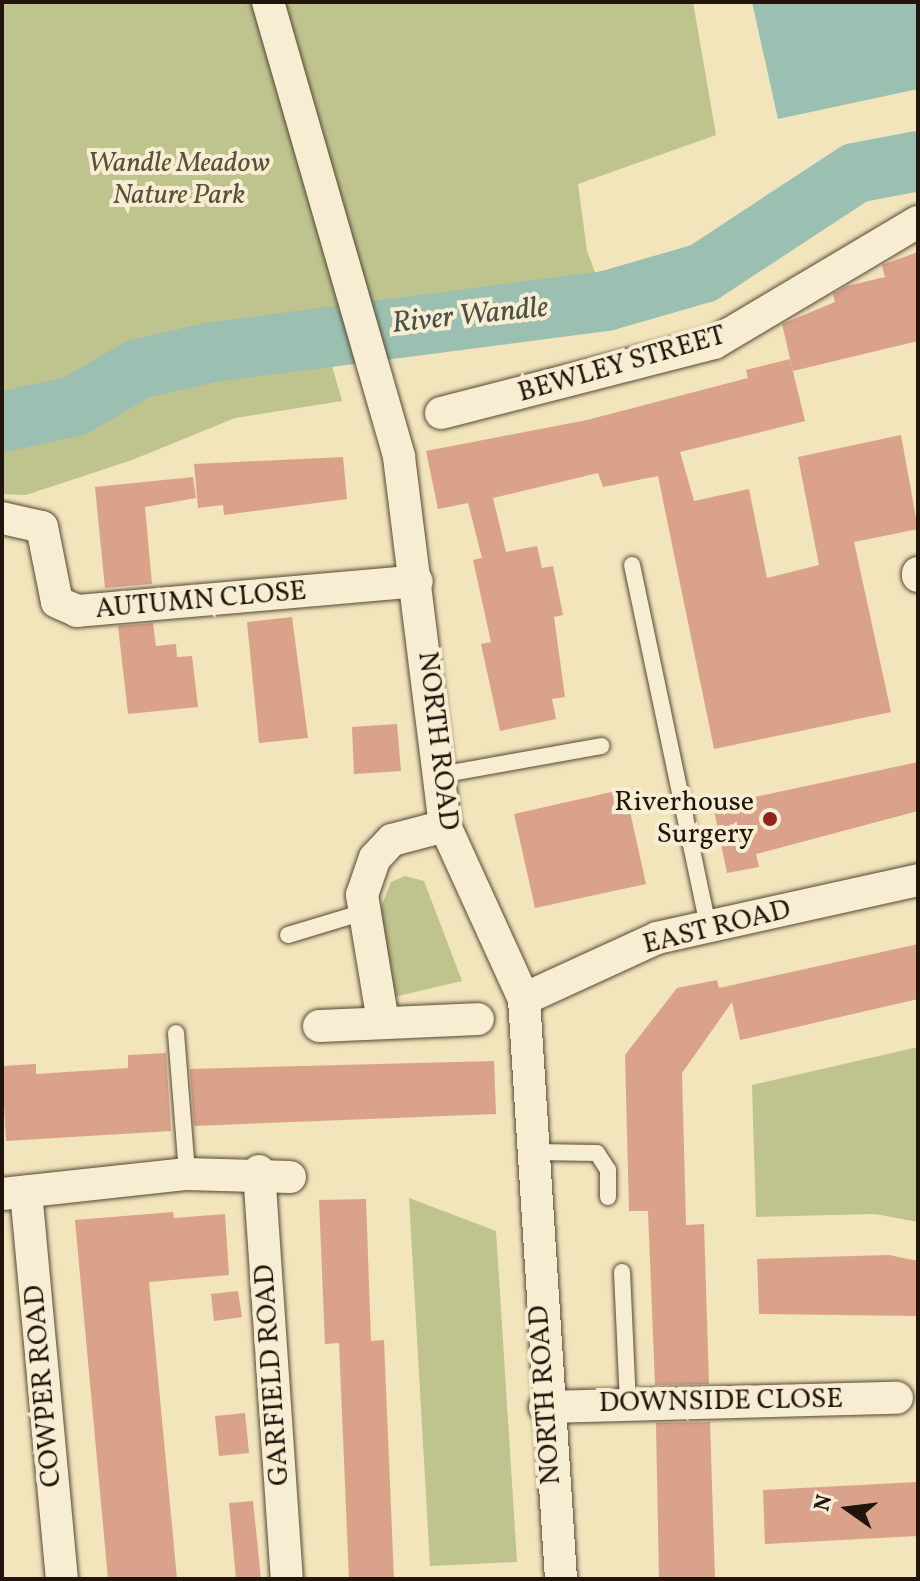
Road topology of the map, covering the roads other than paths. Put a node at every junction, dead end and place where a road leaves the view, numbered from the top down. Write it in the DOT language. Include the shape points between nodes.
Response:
graph roads {
  1 [pos="268,2"];
  2 [pos="918,222"];
  3 [pos="441,413"];
  4 [pos="2,518"];
  5 [pos="632,565"];
  6 [pos="417,581"];
  7 [pos="601,746"];
  8 [pos="440,775"];
  9 [pos="445,826"];
  10 [pos="918,880"];
  11 [pos="364,912"];
  12 [pos="708,927"];
  13 [pos="288,935"];
  14 [pos="524,999"];
  15 [pos="478,1019"];
  16 [pos="383,1022"];
  17 [pos="319,1026"];
  18 [pos="176,1033"];
  19 [pos="534,1152"];
  20 [pos="187,1174"];
  21 [pos="14,1193"];
  22 [pos="608,1197"];
  23 [pos="622,1272"];
  24 [pos="897,1398"];
  25 [pos="628,1405"];
  26 [pos="545,1407"];
  27 [pos="62,1579"];
  28 [pos="287,1579"];
  29 [pos="561,1579"];
  1 -- 6 [label="street, NORTH ROAD" via="376,363"];
  2 -- 3 [label="street, BEWLEY STREET" via="714,343"];
  4 -- 6 [label="street, AUTUMN CLOSE" via="42,527 57,602 77,611"];
  5 -- 12 [label="lane"];
  6 -- 8 [label="street, NORTH ROAD"];
  7 -- 8 [label="lane"];
  8 -- 9 [label="street, NORTH ROAD"];
  9 -- 11 [label="street" via="402,834 383,848 362,895"];
  9 -- 14 [label="street, NORTH ROAD"];
  10 -- 12 [label="street, EAST ROAD"];
  11 -- 13 [label="lane"];
  11 -- 16 [label="street"];
  12 -- 14 [label="street, EAST ROAD" via="657,938"];
  14 -- 19 [label="street, NORTH ROAD"];
  15 -- 16 [label="street"];
  16 -- 17 [label="street"];
  18 -- 20 [label="lane"];
  19 -- 22 [label="lane" via="597,1153 608,1170"];
  19 -- 26 [label="street, NORTH ROAD"];
  20 -- 21 [label="street, GARFIELD ROAD"];
  20 -- 28 [label="street, GARFIELD ROAD" via="274,1174"];
  21 -- 27 [label="street, COWPER ROAD"];
  23 -- 25 [label="lane"];
  24 -- 25 [label="street, DOWNSIDE CLOSE"];
  25 -- 26 [label="street, DOWNSIDE CLOSE"];
  26 -- 29 [label="street, NORTH ROAD"];
}
